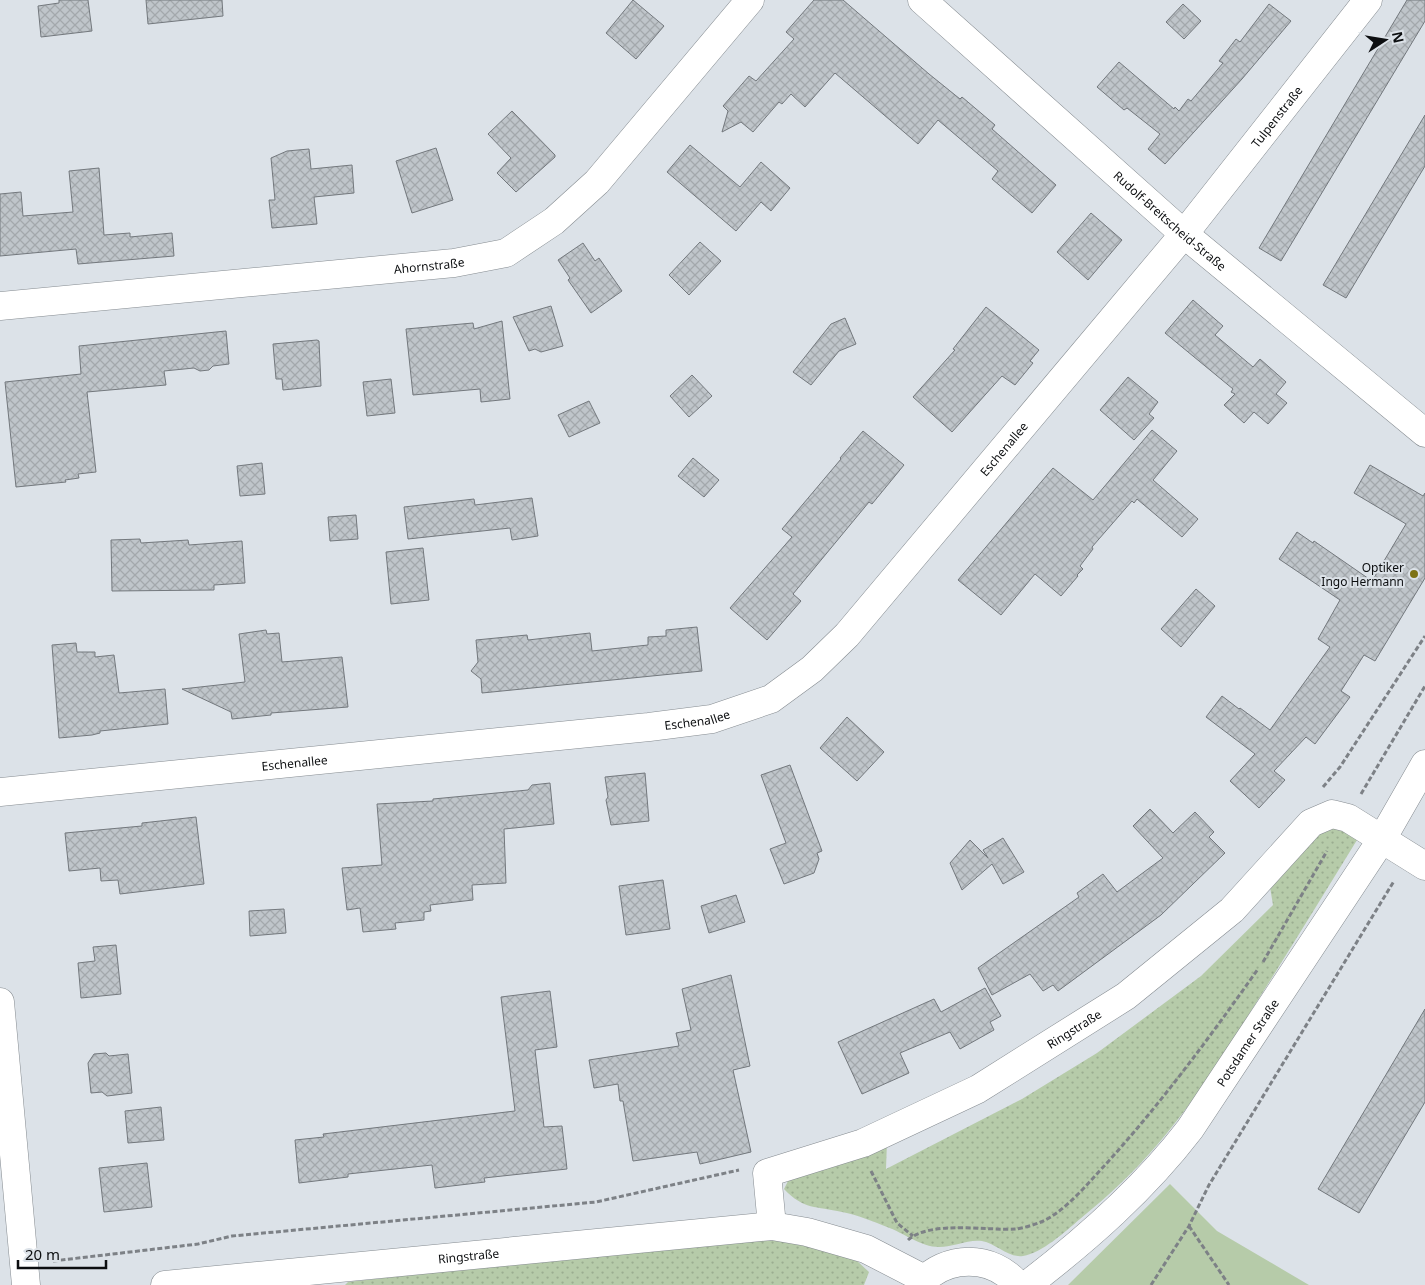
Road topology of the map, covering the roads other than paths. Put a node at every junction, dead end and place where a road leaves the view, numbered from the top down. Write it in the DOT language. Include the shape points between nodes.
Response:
graph roads {
  1 [pos="750,0"];
  2 [pos="922,0"];
  3 [pos="1368,0"];
  4 [pos="1184,234"];
  5 [pos="0,306"];
  6 [pos="1425,433"];
  7 [pos="1425,764"];
  8 [pos="0,792"];
  9 [pos="1382,839"];
  10 [pos="1417,861"];
  11 [pos="0,1002"];
  12 [pos="772,1226"];
  13 [pos="25,1275"];
  14 [pos="922,1282"];
  15 [pos="165,1285"];
  16 [pos="1018,1285"];
  17 [pos="1027,1285"];
  1 -- 5 [label="street, Ahornstraße" via="597,182 554,221 506,253 454,263"];
  2 -- 4 [label="street, Rudolf-Breitscheid-Straße"];
  3 -- 4 [label="street, Tulpenstraße"];
  4 -- 6 [label="street, Rudolf-Breitscheid-Straße"];
  4 -- 8 [label="street, Eschenallee" via="846,635 812,669 771,698 712,719 649,727"];
  7 -- 9 [label="street, Potsdamer Straße"];
  9 -- 10 [label="street"];
  9 -- 12 [label="street, Ringstraße" via="1348,818 1332,814 1311,823 1232,910 1126,996 978,1089 858,1144 756,1171"];
  9 -- 17 [label="street, Potsdamer Straße" via="1167,1160 1138,1190"];
  11 -- 13 [label="street"];
  12 -- 14 [label="street, Ringstraße" via="866,1248"];
  12 -- 15 [label="street, Ringstraße"];
  14 -- 16 [label="street" via="933,1272 953,1263 975,1262 996,1268"];
}
